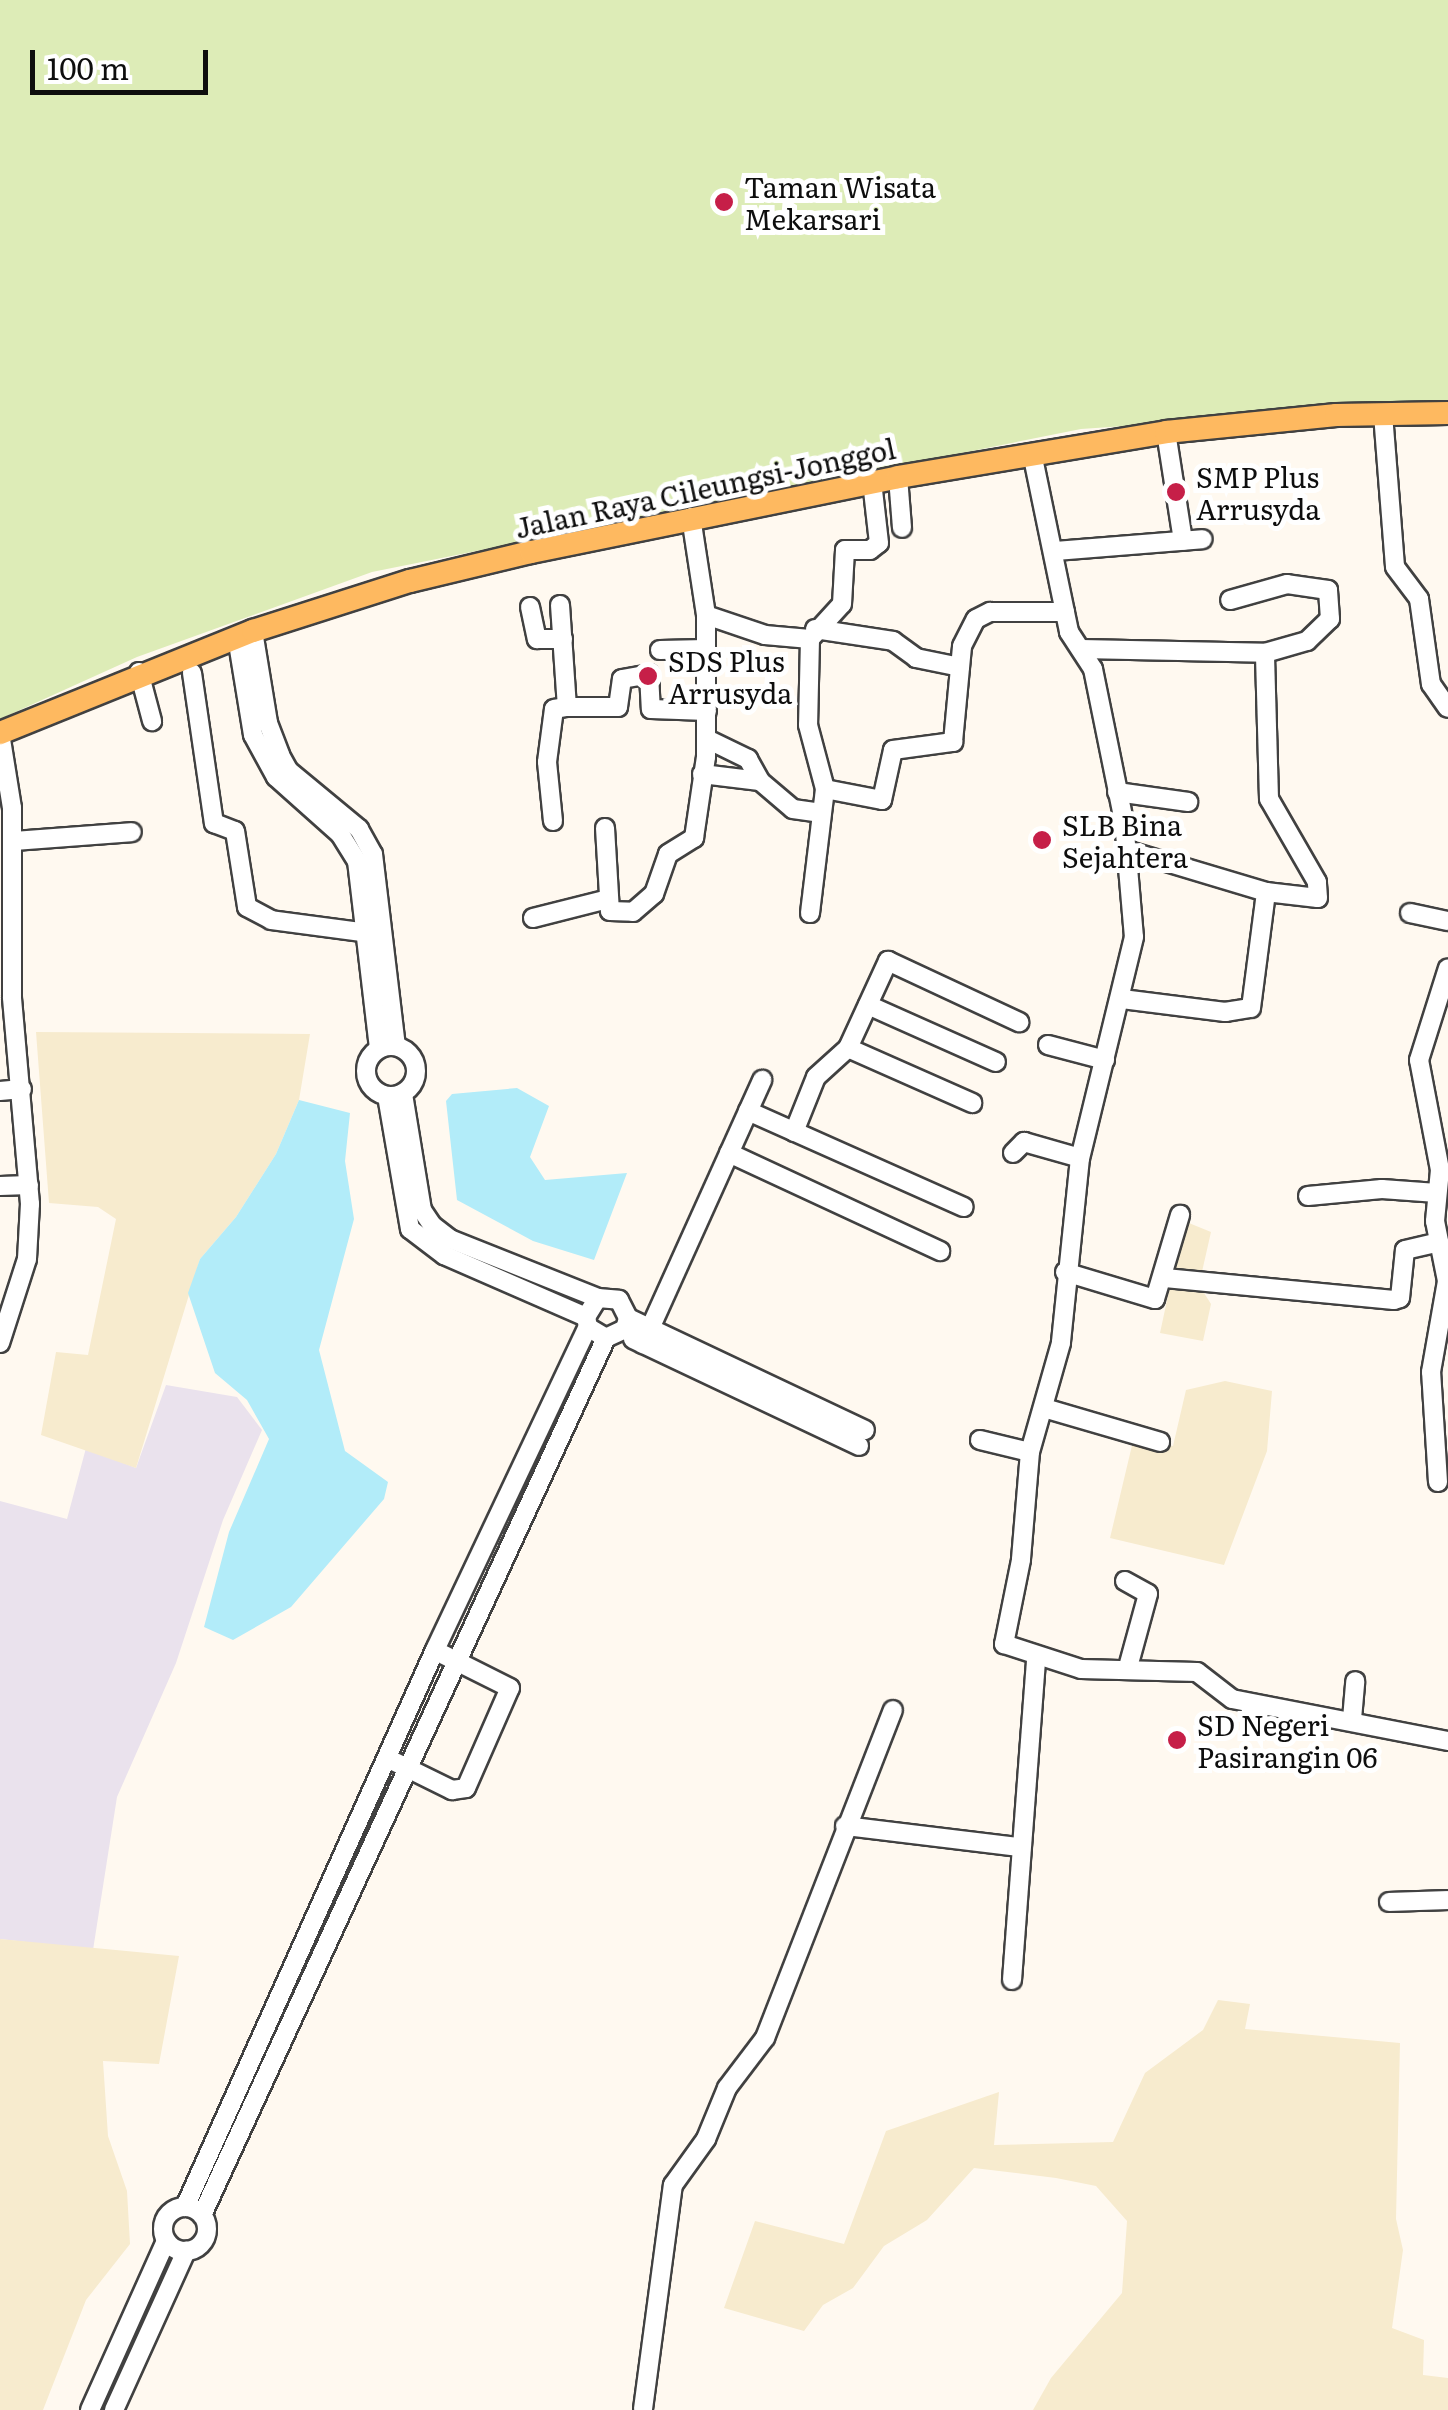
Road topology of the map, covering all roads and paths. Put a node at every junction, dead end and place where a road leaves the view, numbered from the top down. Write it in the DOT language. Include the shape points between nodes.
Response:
graph roads {
  1 [pos="1448,413"];
  2 [pos="1383,414"];
  3 [pos="1166,432"];
  4 [pos="1032,453"];
  5 [pos="898,477"];
  6 [pos="872,482"];
  7 [pos="691,517"];
  8 [pos="902,528"];
  9 [pos="1203,540"];
  10 [pos="1183,541"];
  11 [pos="1055,551"];
  12 [pos="1230,600"];
  13 [pos="560,605"];
  14 [pos="530,608"];
  15 [pos="1065,612"];
  16 [pos="706,615"];
  17 [pos="245,634"];
  18 [pos="813,634"];
  19 [pos="563,639"];
  20 [pos="1081,649"];
  21 [pos="660,650"];
  22 [pos="706,650"];
  23 [pos="1265,652"];
  24 [pos="960,667"];
  25 [pos="139,672"];
  26 [pos="192,673"];
  27 [pos="567,706"];
  28 [pos="1448,708"];
  29 [pos="707,711"];
  30 [pos="152,720"];
  31 [pos="0,734"];
  32 [pos="707,739"];
  33 [pos="702,774"];
  34 [pos="760,781"];
  35 [pos="825,789"];
  36 [pos="1117,792"];
  37 [pos="1188,802"];
  38 [pos="820,813"];
  39 [pos="553,821"];
  40 [pos="606,828"];
  41 [pos="132,832"];
  42 [pos="13,841"];
  43 [pos="1126,850"];
  44 [pos="1266,892"];
  45 [pos="608,899"];
  46 [pos="810,913"];
  47 [pos="1410,913"];
  48 [pos="533,918"];
  49 [pos="1448,920"];
  50 [pos="368,934"];
  51 [pos="1448,968"];
  52 [pos="6,997"];
  53 [pos="1122,1000"];
  54 [pos="868,1005"];
  55 [pos="1019,1022"];
  56 [pos="1048,1045"];
  57 [pos="388,1047"];
  58 [pos="848,1048"];
  59 [pos="1106,1060"];
  60 [pos="996,1062"];
  61 [pos="762,1080"];
  62 [pos="22,1090"];
  63 [pos="0,1091"];
  64 [pos="395,1095"];
  65 [pos="972,1103"];
  66 [pos="748,1111"];
  67 [pos="794,1132"];
  68 [pos="729,1153"];
  69 [pos="1013,1153"];
  70 [pos="1080,1158"];
  71 [pos="29,1184"];
  72 [pos="0,1186"];
  73 [pos="1437,1193"];
  74 [pos="1308,1196"];
  75 [pos="964,1207"];
  76 [pos="1180,1215"];
  77 [pos="1439,1242"];
  78 [pos="940,1251"];
  79 [pos="1446,1266"];
  80 [pos="1065,1272"];
  81 [pos="1164,1278"];
  82 [pos="598,1298"];
  83 [pos="587,1322"];
  84 [pos="618,1330"];
  85 [pos="647,1336"];
  86 [pos="0,1343"];
  87 [pos="1044,1408"];
  88 [pos="1444,1414"];
  89 [pos="862,1438"];
  90 [pos="980,1440"];
  91 [pos="1160,1442"];
  92 [pos="1030,1452"];
  93 [pos="1438,1482"];
  94 [pos="1125,1581"];
  95 [pos="434,1650"];
  96 [pos="1036,1658"];
  97 [pos="454,1659"];
  98 [pos="1128,1667"];
  99 [pos="1355,1682"];
  100 [pos="893,1710"];
  101 [pos="1352,1719"];
  102 [pos="1448,1742"];
  103 [pos="395,1762"];
  104 [pos="846,1826"];
  105 [pos="1019,1846"];
  106 [pos="1448,1900"];
  107 [pos="1389,1902"];
  108 [pos="1012,1980"];
  109 [pos="194,2211"];
  110 [pos="166,2242"];
  111 [pos="186,2252"];
  112 [pos="643,2409"];
  113 [pos="90,2410"];
  114 [pos="114,2410"];
  1 -- 2 [label="main road, Jalan Raya Cileungsi-Jonggol"];
  2 -- 3 [label="main road, Jalan Raya Cileungsi-Jonggol"];
  2 -- 28 [label="street" via="1395,567 1417,593 1432,684"];
  3 -- 4 [label="main road, Jalan Raya Cileungsi-Jonggol"];
  3 -- 10 [label="street"];
  4 -- 5 [label="main road, Jalan Raya Cileungsi-Jonggol"];
  4 -- 11 [label="street"];
  5 -- 6 [label="main road, Jalan Raya Cileungsi-Jonggol"];
  5 -- 8 [label="street"];
  6 -- 7 [label="main road, Jalan Raya Cileungsi-Jonggol"];
  6 -- 18 [label="street" via="879,543 870,550 845,550 842,604"];
  7 -- 16 [label="street"];
  7 -- 17 [label="main road, Jalan Raya Cileungsi-Jonggol" via="410,581"];
  9 -- 10 [label="street"];
  10 -- 11 [label="street"];
  11 -- 15 [label="street"];
  12 -- 23 [label="street" via="1287,584 1331,593 1330,619 1322,630"];
  13 -- 19 [label="street"];
  14 -- 19 [label="street" via="537,639"];
  15 -- 20 [label="street"];
  15 -- 24 [label="street" via="983,614 965,637"];
  16 -- 18 [label="street" via="765,635"];
  16 -- 22 [label="street"];
  17 -- 25 [label="main road, Jalan Raya Cileungsi-Jonggol"];
  17 -- 50 [label="street" via="253,735 276,777 340,834 356,861"];
  17 -- 57 [label="street" via="288,771 359,829 373,854"];
  18 -- 24 [label="street" via="893,641 916,658"];
  18 -- 35 [label="street" via="808,725"];
  19 -- 27 [label="street"];
  20 -- 23 [label="street"];
  20 -- 36 [label="street" via="1093,669"];
  21 -- 22 [label="street"];
  22 -- 29 [label="street"];
  23 -- 44 [label="street" via="1269,799 1319,895"];
  24 -- 35 [label="street" via="952,743 893,750 882,800"];
  25 -- 30 [label="street"];
  25 -- 31 [label="main road, Jalan Raya Cileungsi-Jonggol"];
  26 -- 50 [label="street" via="214,823 235,831 246,907 272,920"];
  27 -- 29 [label="street" via="618,708 622,678 649,674 651,709"];
  27 -- 39 [label="street" via="554,711 547,762"];
  29 -- 32 [label="street"];
  31 -- 42 [label="street"];
  32 -- 33 [label="street"];
  32 -- 34 [label="street" via="748,759"];
  33 -- 34 [label="street"];
  33 -- 45 [label="street" via="693,839 668,854 648,902 616,914"];
  34 -- 38 [label="street" via="794,808"];
  35 -- 38 [label="street"];
  36 -- 37 [label="street"];
  36 -- 43 [label="street"];
  38 -- 46 [label="street"];
  40 -- 45 [label="street"];
  41 -- 42 [label="street"];
  42 -- 52 [label="street"];
  43 -- 44 [label="street"];
  43 -- 53 [label="street" via="1134,937"];
  44 -- 53 [label="street" via="1251,1008 1225,1012"];
  45 -- 48 [label="street"];
  47 -- 49 [label="street"];
  50 -- 57 [label="street"];
  51 -- 73 [label="street" via="1420,1047 1440,1170"];
  52 -- 62 [label="street"];
  53 -- 59 [label="street"];
  54 -- 55 [label="street" via="888,961"];
  54 -- 58 [label="street"];
  54 -- 60 [label="street"];
  56 -- 59 [label="street"];
  57 -- 64 [label="street" via="407,1051 416,1074"];
  57 -- 64 [label="street" via="368,1059 365,1075 372,1090"];
  58 -- 65 [label="street"];
  58 -- 67 [label="street" via="816,1076"];
  59 -- 70 [label="street"];
  61 -- 66 [label="street"];
  62 -- 63 [label="street"];
  62 -- 71 [label="street"];
  64 -- 82 [label="street" via="422,1210 432,1225 450,1239"];
  64 -- 83 [label="street" via="410,1229 444,1256"];
  66 -- 67 [label="street"];
  66 -- 68 [label="street"];
  67 -- 75 [label="street"];
  68 -- 78 [label="street"];
  68 -- 85 [label="street"];
  69 -- 70 [label="street" via="1024,1142"];
  70 -- 80 [label="street"];
  71 -- 72 [label="street"];
  71 -- 86 [label="street" via="27,1259"];
  73 -- 74 [label="street" via="1382,1189"];
  73 -- 77 [label="street"];
  76 -- 81 [label="street"];
  77 -- 79 [label="street"];
  77 -- 81 [label="street" via="1404,1250 1400,1298 1394,1300"];
  79 -- 88 [label="street" via="1431,1372"];
  80 -- 81 [label="street" via="1152,1300"];
  80 -- 87 [label="street" via="1061,1343"];
  82 -- 83 [label="street"];
  82 -- 84 [label="street" via="620,1300"];
  83 -- 84 [label="street"];
  83 -- 95 [label="street"];
  84 -- 85 [label="street"];
  84 -- 97 [label="street"];
  85 -- 89 [label="street"];
  87 -- 91 [label="street"];
  87 -- 92 [label="street"];
  88 -- 93 [label="street"];
  90 -- 92 [label="street"];
  92 -- 96 [label="street" via="1021,1560 1004,1644"];
  94 -- 98 [label="street" via="1148,1594"];
  95 -- 97 [label="street"];
  95 -- 103 [label="street"];
  96 -- 98 [label="street" via="1080,1670"];
  96 -- 105 [label="street"];
  97 -- 103 [label="street"];
  97 -- 103 [label="street" via="510,1688 466,1788 452,1790"];
  98 -- 101 [label="street" via="1191,1671 1232,1699"];
  99 -- 101 [label="street"];
  100 -- 104 [label="street"];
  101 -- 102 [label="street"];
  103 -- 109 [label="street"];
  104 -- 105 [label="street"];
  104 -- 112 [label="street" via="765,2038 727,2088 706,2139 673,2185"];
  105 -- 108 [label="street"];
  106 -- 107 [label="street"];
  109 -- 110 [label="street" via="165,2218"];
  109 -- 111 [label="street" via="205,2238"];
  110 -- 111 [label="street"];
  110 -- 113 [label="street"];
  111 -- 114 [label="street"];
}
